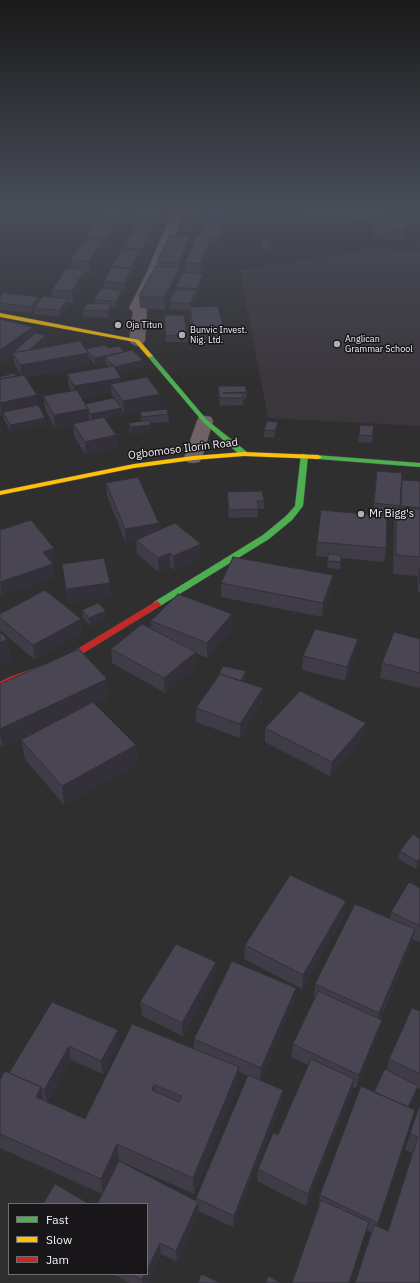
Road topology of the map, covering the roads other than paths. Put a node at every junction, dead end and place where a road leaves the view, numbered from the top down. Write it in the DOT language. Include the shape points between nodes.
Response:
graph roads {
  1 [pos="156,267"];
  2 [pos="0,315"];
  3 [pos="137,341"];
  4 [pos="205,421"];
  5 [pos="244,454"];
  6 [pos="304,456"];
  7 [pos="194,458"];
  8 [pos="420,465"];
  9 [pos="0,494"];
  10 [pos="0,686"];
  1 -- 3 [label="street" via="136,308 140,310"];
  2 -- 3 [label="main road"];
  3 -- 4 [label="main road"];
  4 -- 5 [label="main road"];
  4 -- 7 [label="street"];
  5 -- 6 [label="main road, Ogbomoso Ilorin Road"];
  5 -- 7 [label="main road, Ogbomoso Ilorin Road"];
  6 -- 8 [label="main road, Ogbomoso Ilorin Road"];
  6 -- 10 [label="main road" via="299,506 266,537 64,662"];
  7 -- 9 [label="main road, Ogbomoso Ilorin Road" via="134,466"];
}
